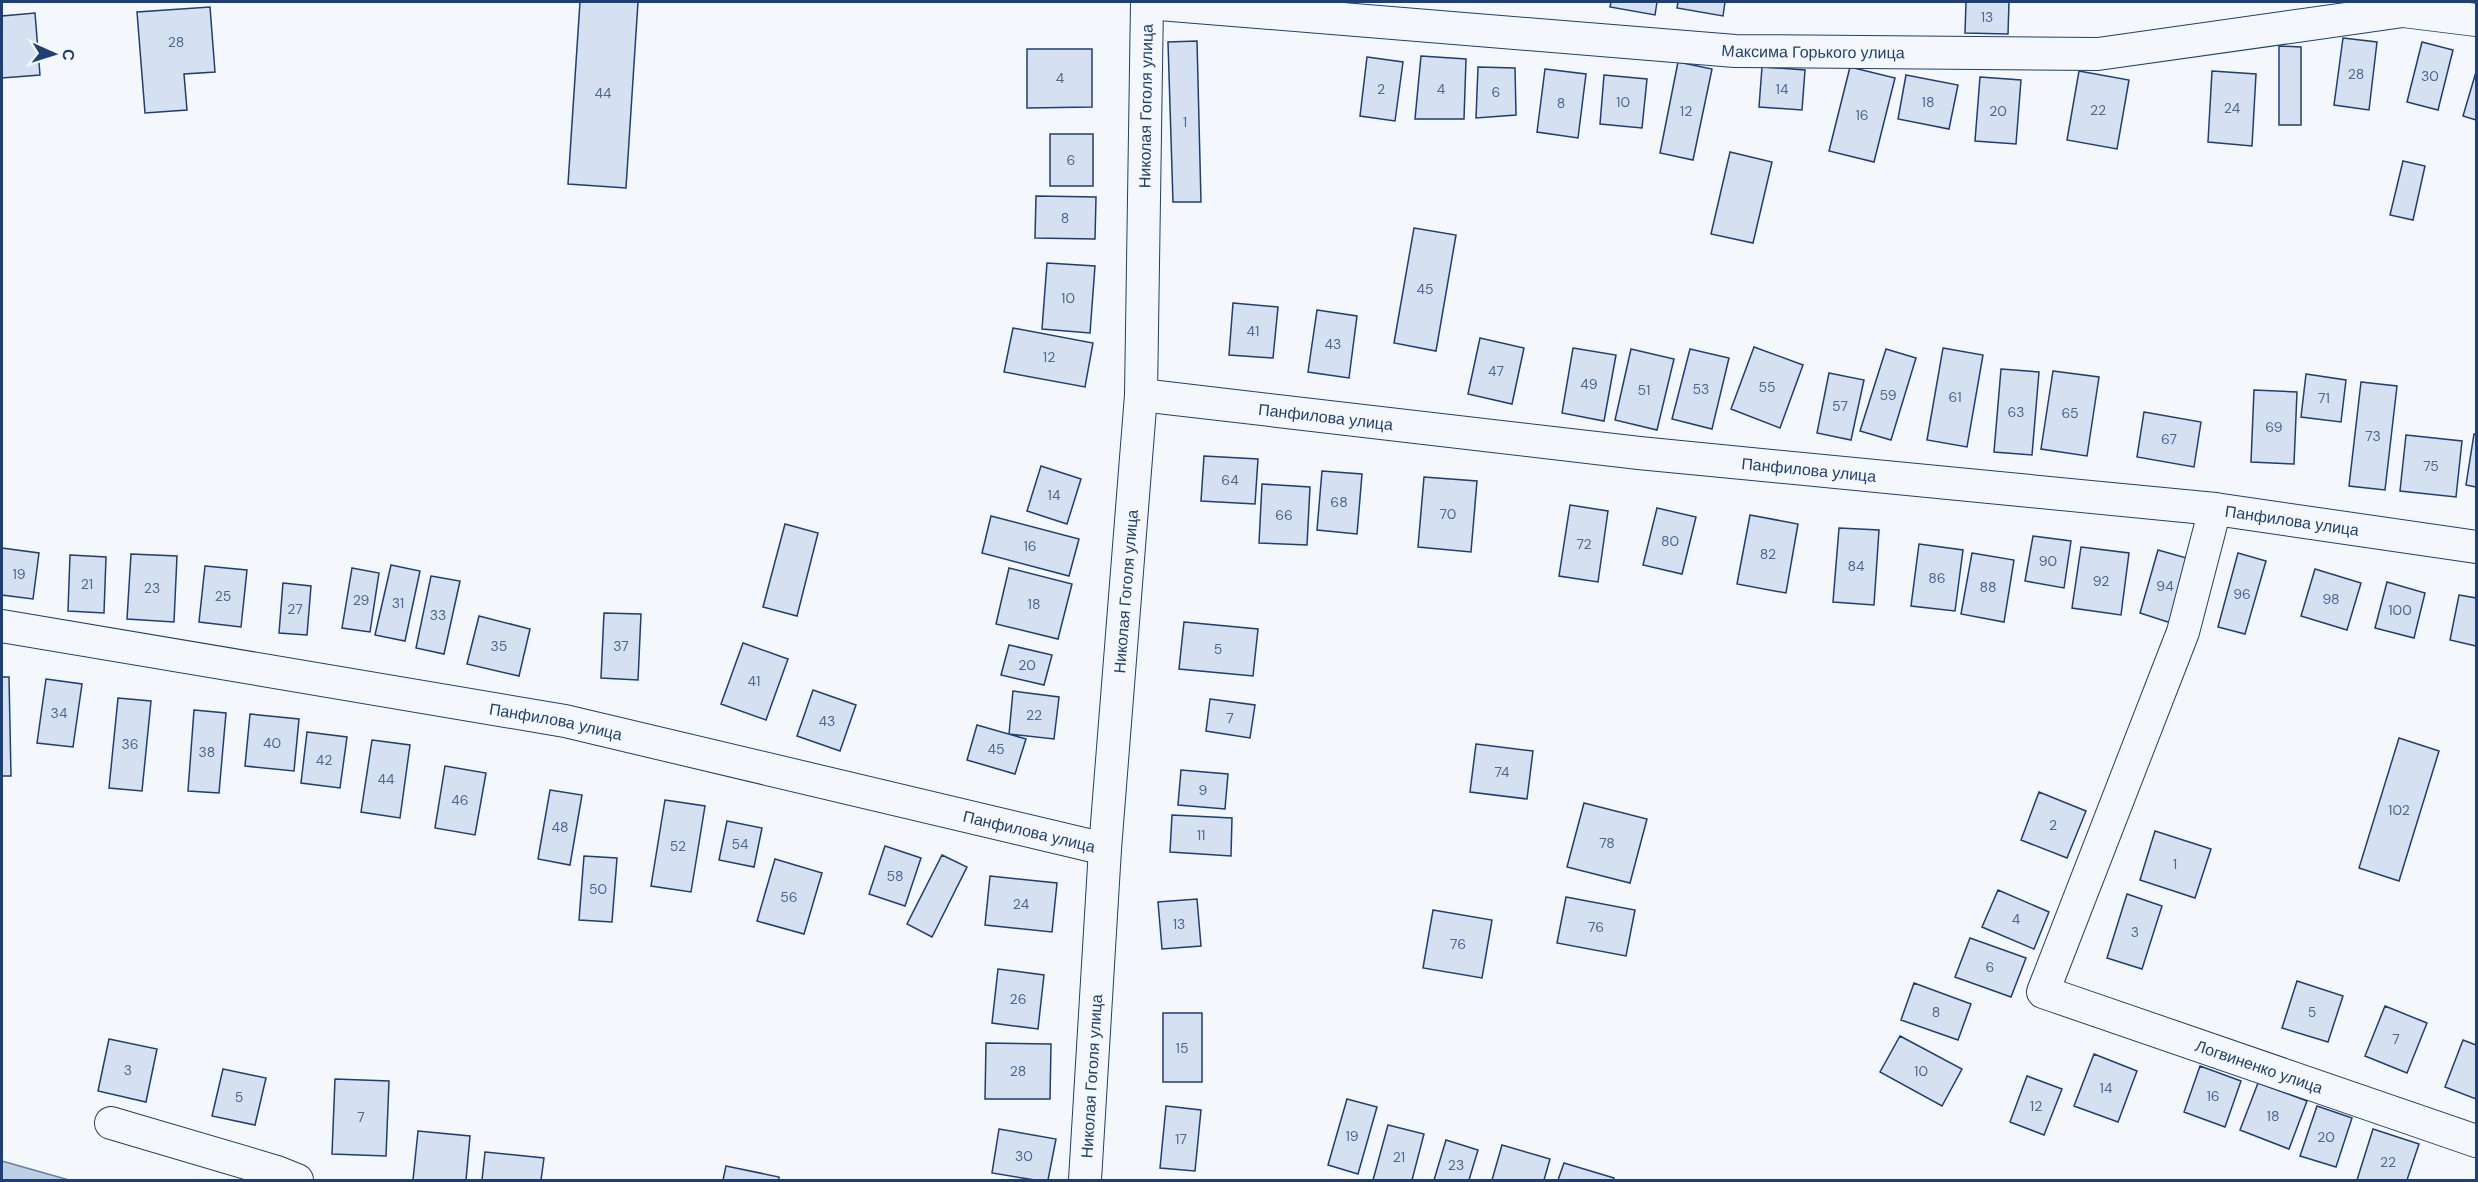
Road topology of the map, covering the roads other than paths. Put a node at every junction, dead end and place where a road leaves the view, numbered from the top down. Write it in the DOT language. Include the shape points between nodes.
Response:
graph roads {
  1 [pos="1147,2"];
  2 [pos="2476,20"];
  3 [pos="1141,395"];
  4 [pos="2215,509"];
  5 [pos="2476,547"];
  6 [pos="2,626"];
  7 [pos="1105,849"];
  8 [pos="111,1123"];
  9 [pos="2476,1141"];
  10 [pos="297,1180"];
  11 [pos="1085,1180"];
  1 -- 2 [label="street, Максима Горького улица" via="1736,51 2098,54 2403,11"];
  1 -- 3 [label="street, Николая Гоголя улица"];
  3 -- 4 [label="street, Панфилова улица" via="1639,453"];
  3 -- 7 [label="street, Николая Гоголя улица"];
  4 -- 5 [label="street, Панфилова улица"];
  4 -- 9 [label="street, Логвиненко улица" via="2184,632 2043,992"];
  6 -- 7 [label="street, Панфилова улица" via="565,721"];
  7 -- 11 [label="street, Николая Гоголя улица"];
  8 -- 10 [label="street"];
}
